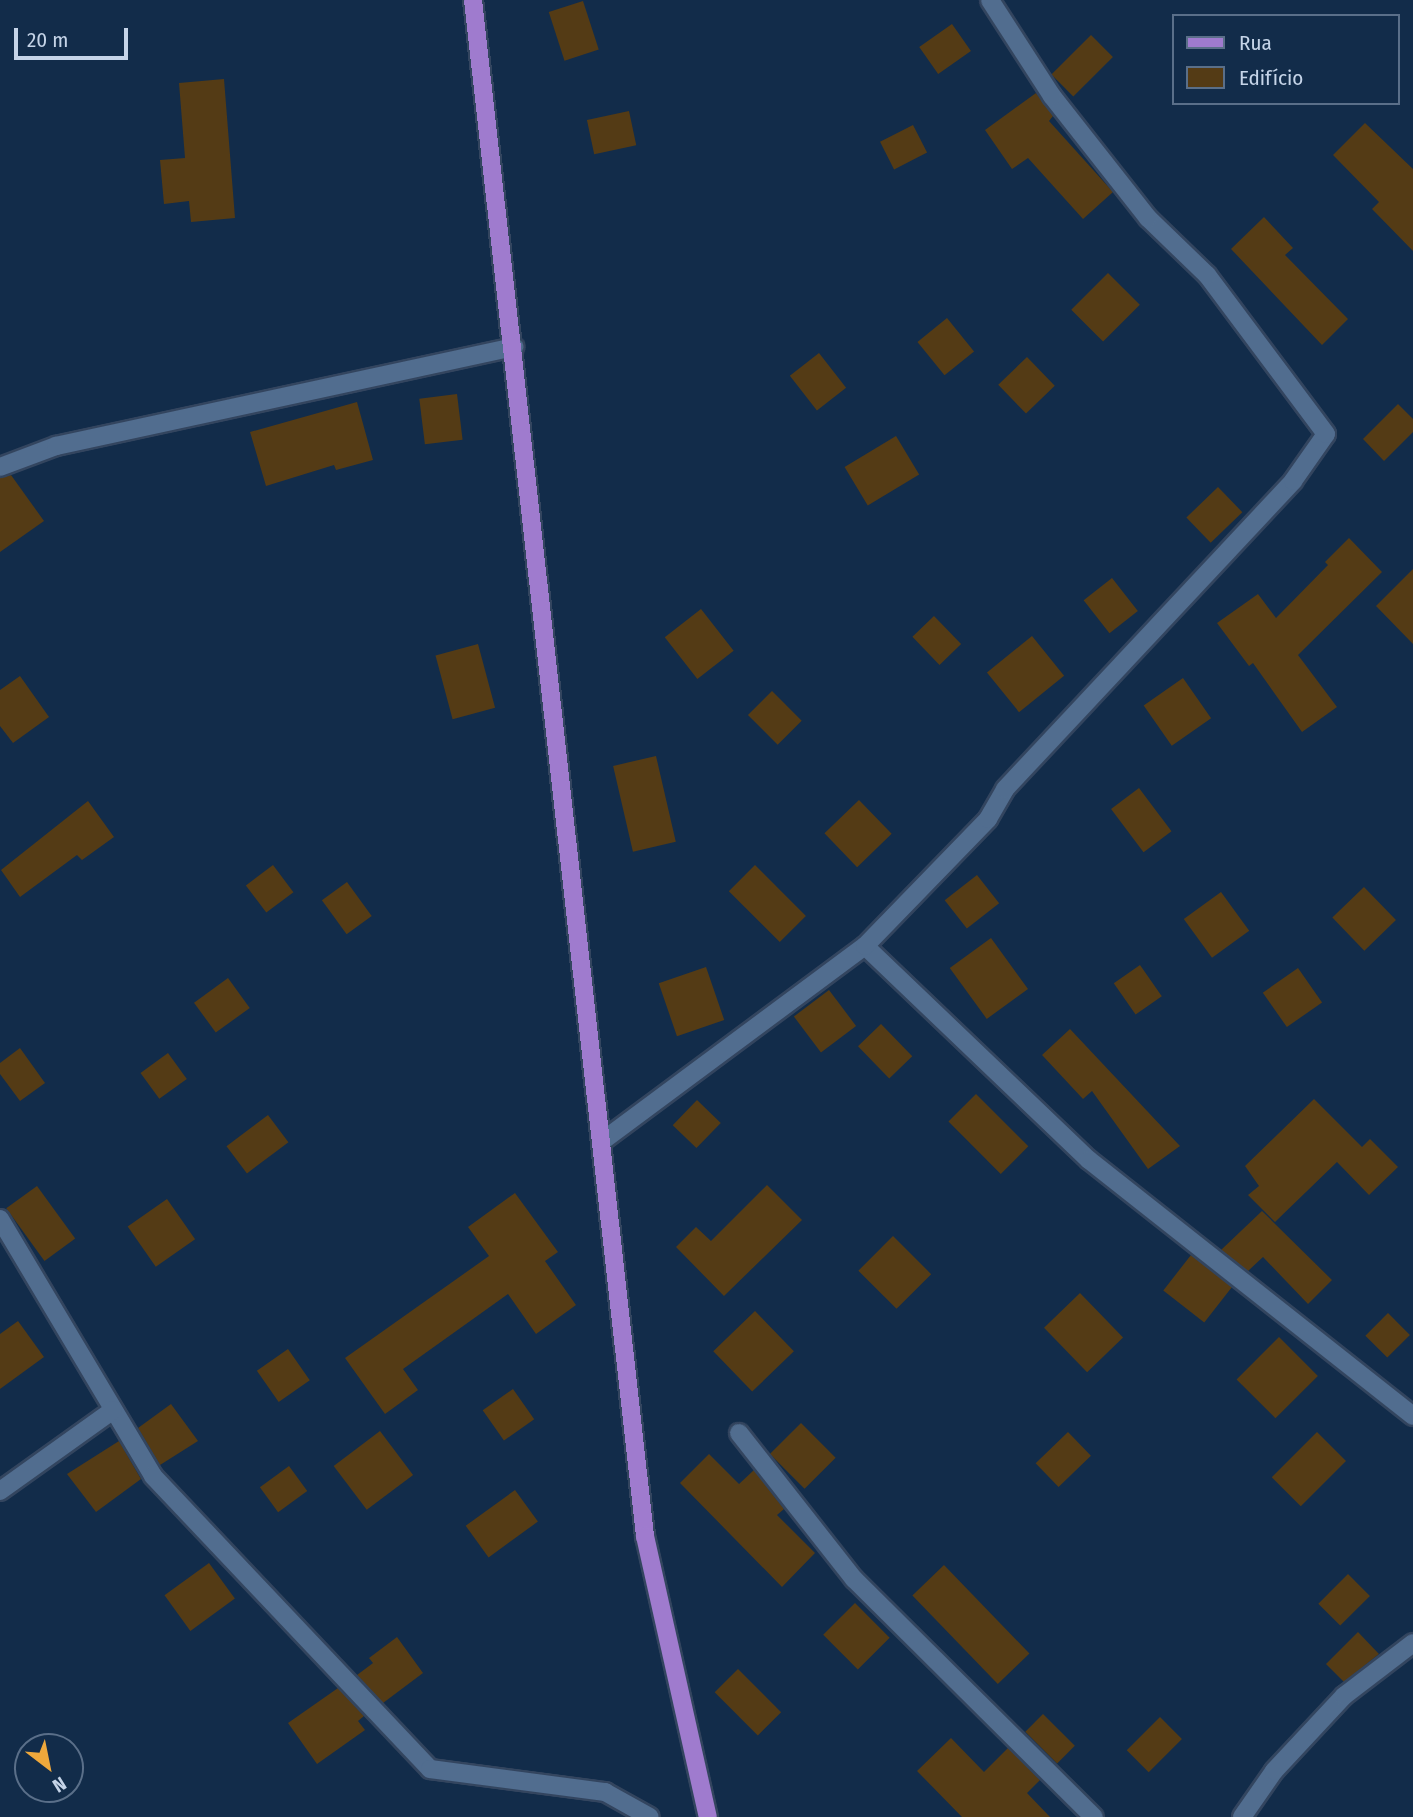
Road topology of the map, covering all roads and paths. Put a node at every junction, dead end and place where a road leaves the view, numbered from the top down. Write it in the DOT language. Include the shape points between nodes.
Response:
graph roads {
  1 [pos="473,0"];
  2 [pos="990,0"];
  3 [pos="514,347"];
  4 [pos="0,467"];
  5 [pos="865,946"];
  6 [pos="601,1142"];
  7 [pos="0,1219"];
  8 [pos="113,1410"];
  9 [pos="1412,1411"];
  10 [pos="739,1433"];
  11 [pos="0,1492"];
  12 [pos="1413,1643"];
  13 [pos="650,1817"];
  14 [pos="708,1817"];
  15 [pos="1094,1817"];
  16 [pos="1242,1817"];
  1 -- 3 [label="main road"];
  2 -- 5 [label="street" via="1060,106 1148,218 1207,275 1326,434 1293,481 1005,789 988,819"];
  3 -- 4 [label="street" via="57,446"];
  3 -- 6 [label="main road"];
  5 -- 6 [label="street"];
  5 -- 9 [label="street" via="1088,1160"];
  6 -- 14 [label="main road" via="645,1536"];
  7 -- 8 [label="street"];
  8 -- 11 [label="street"];
  8 -- 13 [label="street" via="153,1476 430,1769 604,1792"];
  10 -- 15 [label="street" via="854,1579"];
  12 -- 16 [label="street" via="1344,1696 1275,1771"];
}
